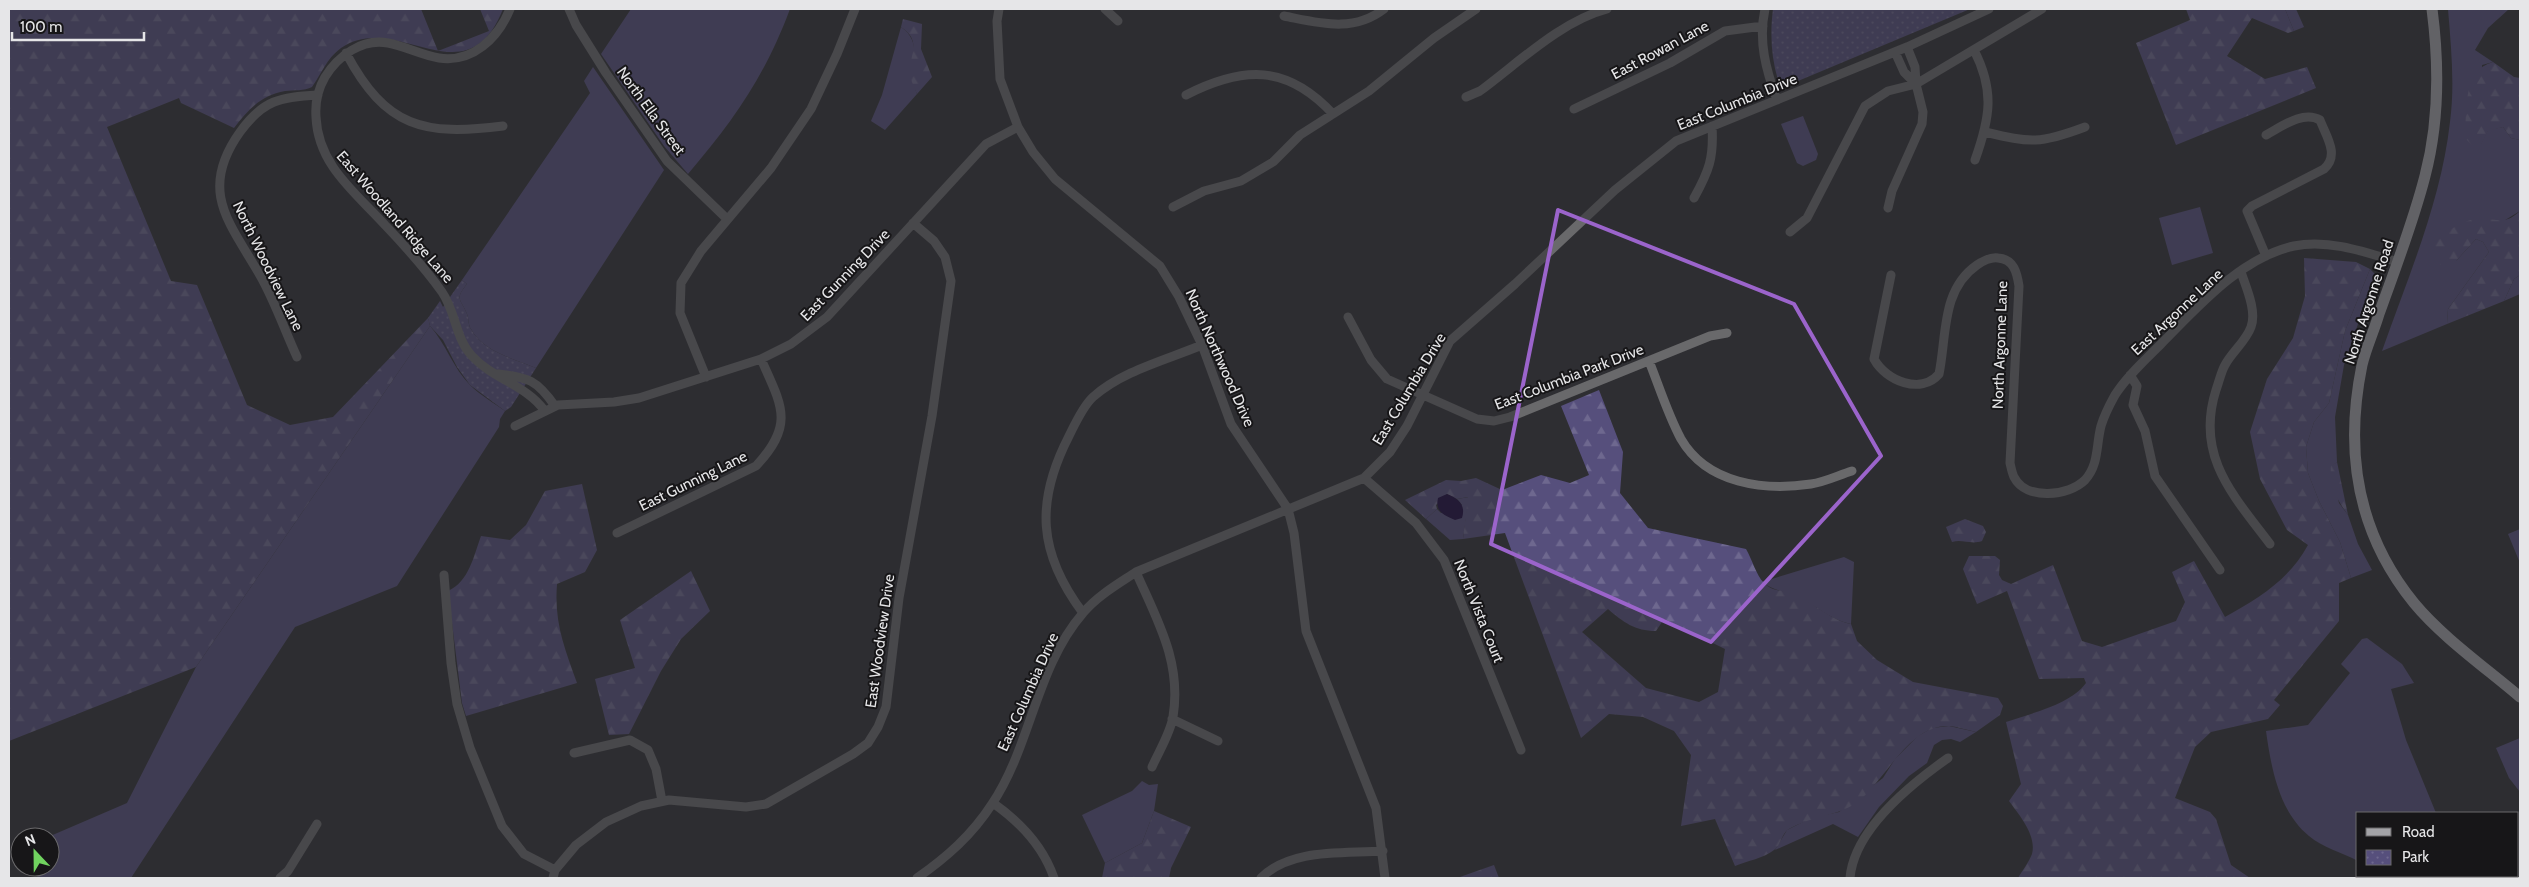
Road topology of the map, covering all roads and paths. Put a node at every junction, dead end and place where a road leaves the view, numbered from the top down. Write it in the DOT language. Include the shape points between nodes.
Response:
graph roads {
  1 [pos="510,9"];
  2 [pos="570,9"];
  3 [pos="854,9"];
  4 [pos="999,9"];
  5 [pos="1105,9"];
  6 [pos="1384,9"];
  7 [pos="1476,9"];
  8 [pos="1607,9"];
  9 [pos="1765,9"];
  10 [pos="1989,9"];
  11 [pos="2042,9"];
  12 [pos="2432,9"];
  13 [pos="1284,16"];
  14 [pos="1118,21"];
  15 [pos="1763,26"];
  16 [pos="1907,47"];
  17 [pos="1974,50"];
  18 [pos="1895,52"];
  19 [pos="346,53"];
  20 [pos="1916,84"];
  21 [pos="318,95"];
  22 [pos="1186,95"];
  23 [pos="1466,97"];
  24 [pos="1777,100"];
  25 [pos="1574,109"];
  26 [pos="1333,114"];
  27 [pos="503,126"];
  28 [pos="1712,126"];
  29 [pos="1018,127"];
  30 [pos="2084,127"];
  31 [pos="1985,132"];
  32 [pos="2266,135"];
  33 [pos="1975,160"];
  34 [pos="1694,198"];
  35 [pos="1174,207"];
  36 [pos="1888,208"];
  37 [pos="726,218"];
  38 [pos="914,223"];
  39 [pos="1790,232"];
  40 [pos="2266,256"];
  41 [pos="2398,262"];
  42 [pos="2241,272"];
  43 [pos="1891,275"];
  44 [pos="1348,317"];
  45 [pos="1727,333"];
  46 [pos="1202,345"];
  47 [pos="297,357"];
  48 [pos="761,359"];
  49 [pos="1649,361"];
  50 [pos="494,373"];
  51 [pos="2130,375"];
  52 [pos="706,377"];
  53 [pos="1422,395"];
  54 [pos="555,406"];
  55 [pos="544,410"];
  56 [pos="515,426"];
  57 [pos="1852,471"];
  58 [pos="1364,478"];
  59 [pos="2042,493"];
  60 [pos="1288,509"];
  61 [pos="617,534"];
  62 [pos="2270,544"];
  63 [pos="2220,570"];
  64 [pos="1136,572"];
  65 [pos="444,575"];
  66 [pos="1083,613"];
  67 [pos="2520,696"];
  68 [pos="1172,719"];
  69 [pos="1218,741"];
  70 [pos="1521,750"];
  71 [pos="574,752"];
  72 [pos="1948,758"];
  73 [pos="1152,767"];
  74 [pos="662,800"];
  75 [pos="993,803"];
  76 [pos="317,824"];
  77 [pos="1382,851"];
  78 [pos="554,874"];
  79 [pos="280,878"];
  80 [pos="917,878"];
  81 [pos="1054,878"];
  82 [pos="1261,878"];
  83 [pos="1385,878"];
  84 [pos="1850,878"];
  1 -- 19 [label="street, East Woodland Ridge Lane" via="496,37 481,49 462,57 437,58 386,42 364,44"];
  2 -- 37 [label="street, North Ella Street" via="576,25 606,73 667,160"];
  3 -- 37 [label="street" via="811,109 771,168"];
  4 -- 29 [label="street, North Northwood Drive" via="1000,79"];
  5 -- 14 [label="street"];
  6 -- 13 [label="street" via="1364,20 1335,26"];
  7 -- 26 [label="street" via="1434,38 1369,92"];
  8 -- 23 [label="street" via="1590,13 1569,25 1480,91"];
  9 -- 15 [label="street"];
  10 -- 16 [label="street, East Columbia Drive"];
  11 -- 17 [label="street"];
  12 -- 41 [label="main road, North Argonne Road" via="2436,40 2436,109 2426,175"];
  15 -- 24 [label="street" via="1764,60"];
  15 -- 25 [label="street, East Rowan Lane" via="1725,31 1670,63"];
  16 -- 18 [label="street, East Columbia Drive"];
  16 -- 20 [label="street" via="1915,67"];
  17 -- 20 [label="street"];
  17 -- 31 [label="street" via="1988,82"];
  18 -- 20 [label="street" via="1904,72"];
  18 -- 24 [label="street, East Columbia Drive"];
  19 -- 21 [label="street, East Woodland Ridge Lane" via="334,63"];
  19 -- 27 [label="street" via="370,90 386,107 407,120 430,129 463,131"];
  20 -- 36 [label="street" via="1922,101 1922,124 1892,191"];
  20 -- 39 [label="street" via="1888,91 1865,106 1807,218"];
  21 -- 47 [label="street, North Woodview Lane" via="280,98 257,112 229,150 220,181 220,197 228,223 262,279"];
  21 -- 50 [label="street, East Woodland Ridge Lane" via="316,127 328,162 436,284 448,303 459,337 468,352"];
  22 -- 26 [label="street" via="1231,76 1271,75 1301,86"];
  24 -- 28 [label="street, East Columbia Drive"];
  26 -- 35 [label="street" via="1300,135 1273,162 1252,175 1204,191"];
  28 -- 34 [label="street" via="1713,150 1706,176"];
  28 -- 53 [label="street, East Columbia Drive" via="1676,141 1615,190 1450,341"];
  29 -- 38 [label="street, East Gunning Drive" via="986,144"];
  29 -- 46 [label="street, North Northwood Drive" via="1033,152 1055,178 1160,266 1180,297"];
  30 -- 31 [label="street" via="2040,141"];
  31 -- 33 [label="street"];
  32 -- 40 [label="street" via="2301,118 2315,116 2320,120 2333,154 2331,163 2324,169 2247,211"];
  37 -- 52 [label="street" via="681,283 680,313"];
  38 -- 48 [label="street, East Gunning Drive" via="815,328"];
  38 -- 74 [label="street, East Woodview Drive" via="934,241 945,257 951,281 883,718 862,748 766,804 746,807"];
  40 -- 41 [label="street, East Argonne Lane" via="2293,246 2318,244 2354,249"];
  40 -- 42 [label="street, East Argonne Lane"];
  41 -- 67 [label="main road, North Argonne Road" via="2362,364 2354,418 2354,466 2367,519 2386,563 2415,605"];
  42 -- 51 [label="street, East Argonne Lane" via="2195,310"];
  42 -- 62 [label="street" via="2253,316 2251,328 2225,365 2210,420 2210,442 2216,466 2226,485"];
  43 -- 59 [label="street, North Argonne Lane" via="1874,359 1888,377 1918,386 1932,382 1939,374 1950,297 1960,279 1982,261 1997,257 2014,266 2019,286 2010,463 2014,478 2022,486"];
  44 -- 53 [label="street, East Columbia Park Drive" via="1371,360 1387,379"];
  45 -- 49 [label="street, East Columbia Park Drive" via="1710,336"];
  46 -- 60 [label="street, North Northwood Drive" via="1232,424"];
  46 -- 66 [label="street" via="1118,379 1091,398 1055,462 1046,502 1046,537 1064,588"];
  48 -- 52 [label="street, East Gunning Drive"];
  48 -- 61 [label="street, East Gunning Lane" via="782,413 782,424 772,448 756,466"];
  49 -- 53 [label="street, East Columbia Park Drive" via="1494,421 1477,419"];
  49 -- 57 [label="street" via="1682,440 1701,463 1726,479 1758,484 1812,484"];
  50 -- 54 [label="street, East Woodland Ridge Lane" via="531,380"];
  50 -- 55 [label="street, East Woodland Ridge Lane" via="530,394"];
  51 -- 59 [label="street, East Argonne Lane" via="2115,395 2101,427 2090,473 2074,488"];
  51 -- 63 [label="street" via="2138,386 2133,405 2145,431 2155,476"];
  52 -- 54 [label="street, East Gunning Drive" via="626,401"];
  53 -- 58 [label="street, East Columbia Drive" via="1390,452"];
  54 -- 55 [label="street, East Gunning Drive"];
  55 -- 56 [label="street, East Gunning Drive"];
  58 -- 60 [label="street, East Columbia Drive"];
  58 -- 70 [label="street, North Vista Court" via="1416,523 1444,560"];
  60 -- 64 [label="street, East Columbia Drive"];
  60 -- 77 [label="street, North Northwood Drive" via="1306,630 1376,808"];
  64 -- 66 [label="street, East Columbia Drive" via="1106,592"];
  64 -- 68 [label="street" via="1171,654 1176,683"];
  65 -- 78 [label="street" via="457,704 470,748 502,826 524,854"];
  66 -- 75 [label="street, East Columbia Drive" via="1060,646 1006,779"];
  68 -- 69 [label="street"];
  68 -- 73 [label="street"];
  71 -- 74 [label="street" via="630,740 648,750 656,769"];
  72 -- 84 [label="street" via="1912,784 1886,811 1856,855"];
  74 -- 78 [label="street, East Woodview Drive" via="606,822 576,845"];
  75 -- 80 [label="street, East Columbia Drive" via="957,847"];
  75 -- 81 [label="street" via="1028,834"];
  76 -- 79 [label="street" via="288,871"];
  77 -- 82 [label="street" via="1287,860"];
  77 -- 83 [label="street, North Northwood Drive"];
}
